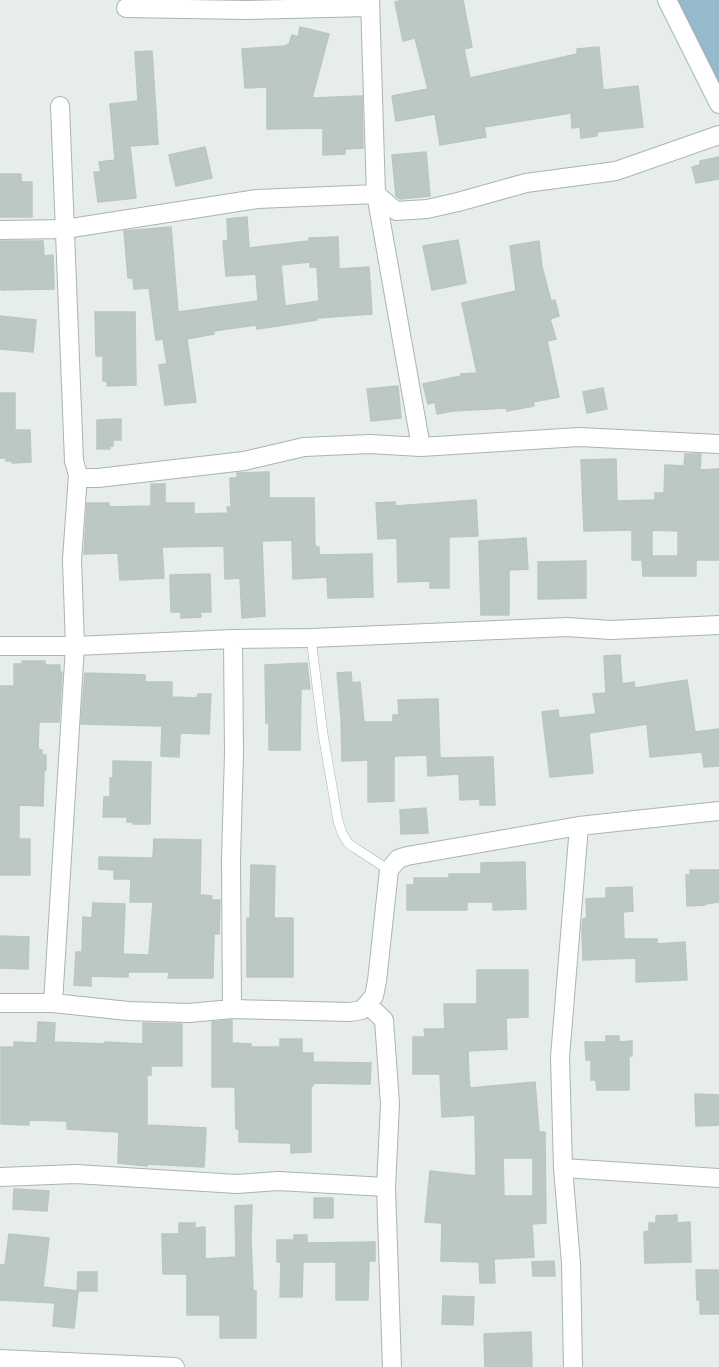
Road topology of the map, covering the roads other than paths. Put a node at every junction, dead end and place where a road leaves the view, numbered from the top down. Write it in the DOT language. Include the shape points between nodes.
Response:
graph roads {
  1 [pos="667,0"];
  2 [pos="369,3"];
  3 [pos="126,8"];
  4 [pos="719,104"];
  5 [pos="60,106"];
  6 [pos="719,135"];
  7 [pos="376,194"];
  8 [pos="65,229"];
  9 [pos="0,230"];
  10 [pos="719,444"];
  11 [pos="422,447"];
  12 [pos="78,475"];
  13 [pos="719,625"];
  14 [pos="311,638"];
  15 [pos="233,639"];
  16 [pos="0,646"];
  17 [pos="75,646"];
  18 [pos="719,811"];
  19 [pos="579,826"];
  20 [pos="389,870"];
  21 [pos="0,1003"];
  22 [pos="53,1003"];
  23 [pos="368,1005"];
  24 [pos="232,1010"];
  25 [pos="562,1168"];
  26 [pos="0,1177"];
  27 [pos="719,1178"];
  28 [pos="386,1187"];
  29 [pos="0,1359"];
  30 [pos="175,1367"];
  31 [pos="392,1367"];
  32 [pos="573,1367"];
  1 -- 4 [label="street"];
  2 -- 3 [label="street" via="248,10"];
  2 -- 7 [label="street"];
  5 -- 8 [label="street"];
  6 -- 7 [label="street" via="616,171 526,183 427,209 396,211"];
  7 -- 8 [label="street" via="257,199"];
  7 -- 11 [label="street"];
  8 -- 9 [label="street"];
  8 -- 12 [label="street" via="74,461"];
  10 -- 11 [label="street" via="579,437"];
  11 -- 12 [label="street" via="304,447 244,461 98,478"];
  12 -- 17 [label="street" via="72,560"];
  13 -- 14 [label="street"];
  14 -- 15 [label="street"];
  14 -- 20 [label="lane" via="340,827 348,843"];
  15 -- 17 [label="street"];
  15 -- 24 [label="street"];
  16 -- 17 [label="street"];
  17 -- 22 [label="street"];
  18 -- 19 [label="street"];
  19 -- 20 [label="street" via="407,856 398,859"];
  19 -- 25 [label="street" via="560,1057"];
  20 -- 23 [label="street" via="377,981"];
  21 -- 22 [label="street"];
  22 -- 24 [label="street" via="128,1011"];
  23 -- 24 [label="street" via="350,1012"];
  23 -- 28 [label="street" via="384,1020 390,1104"];
  25 -- 27 [label="street"];
  25 -- 32 [label="street" via="571,1263"];
  26 -- 28 [label="street" via="76,1174 237,1184 278,1181"];
  28 -- 31 [label="street"];
  29 -- 30 [label="street"];
}
